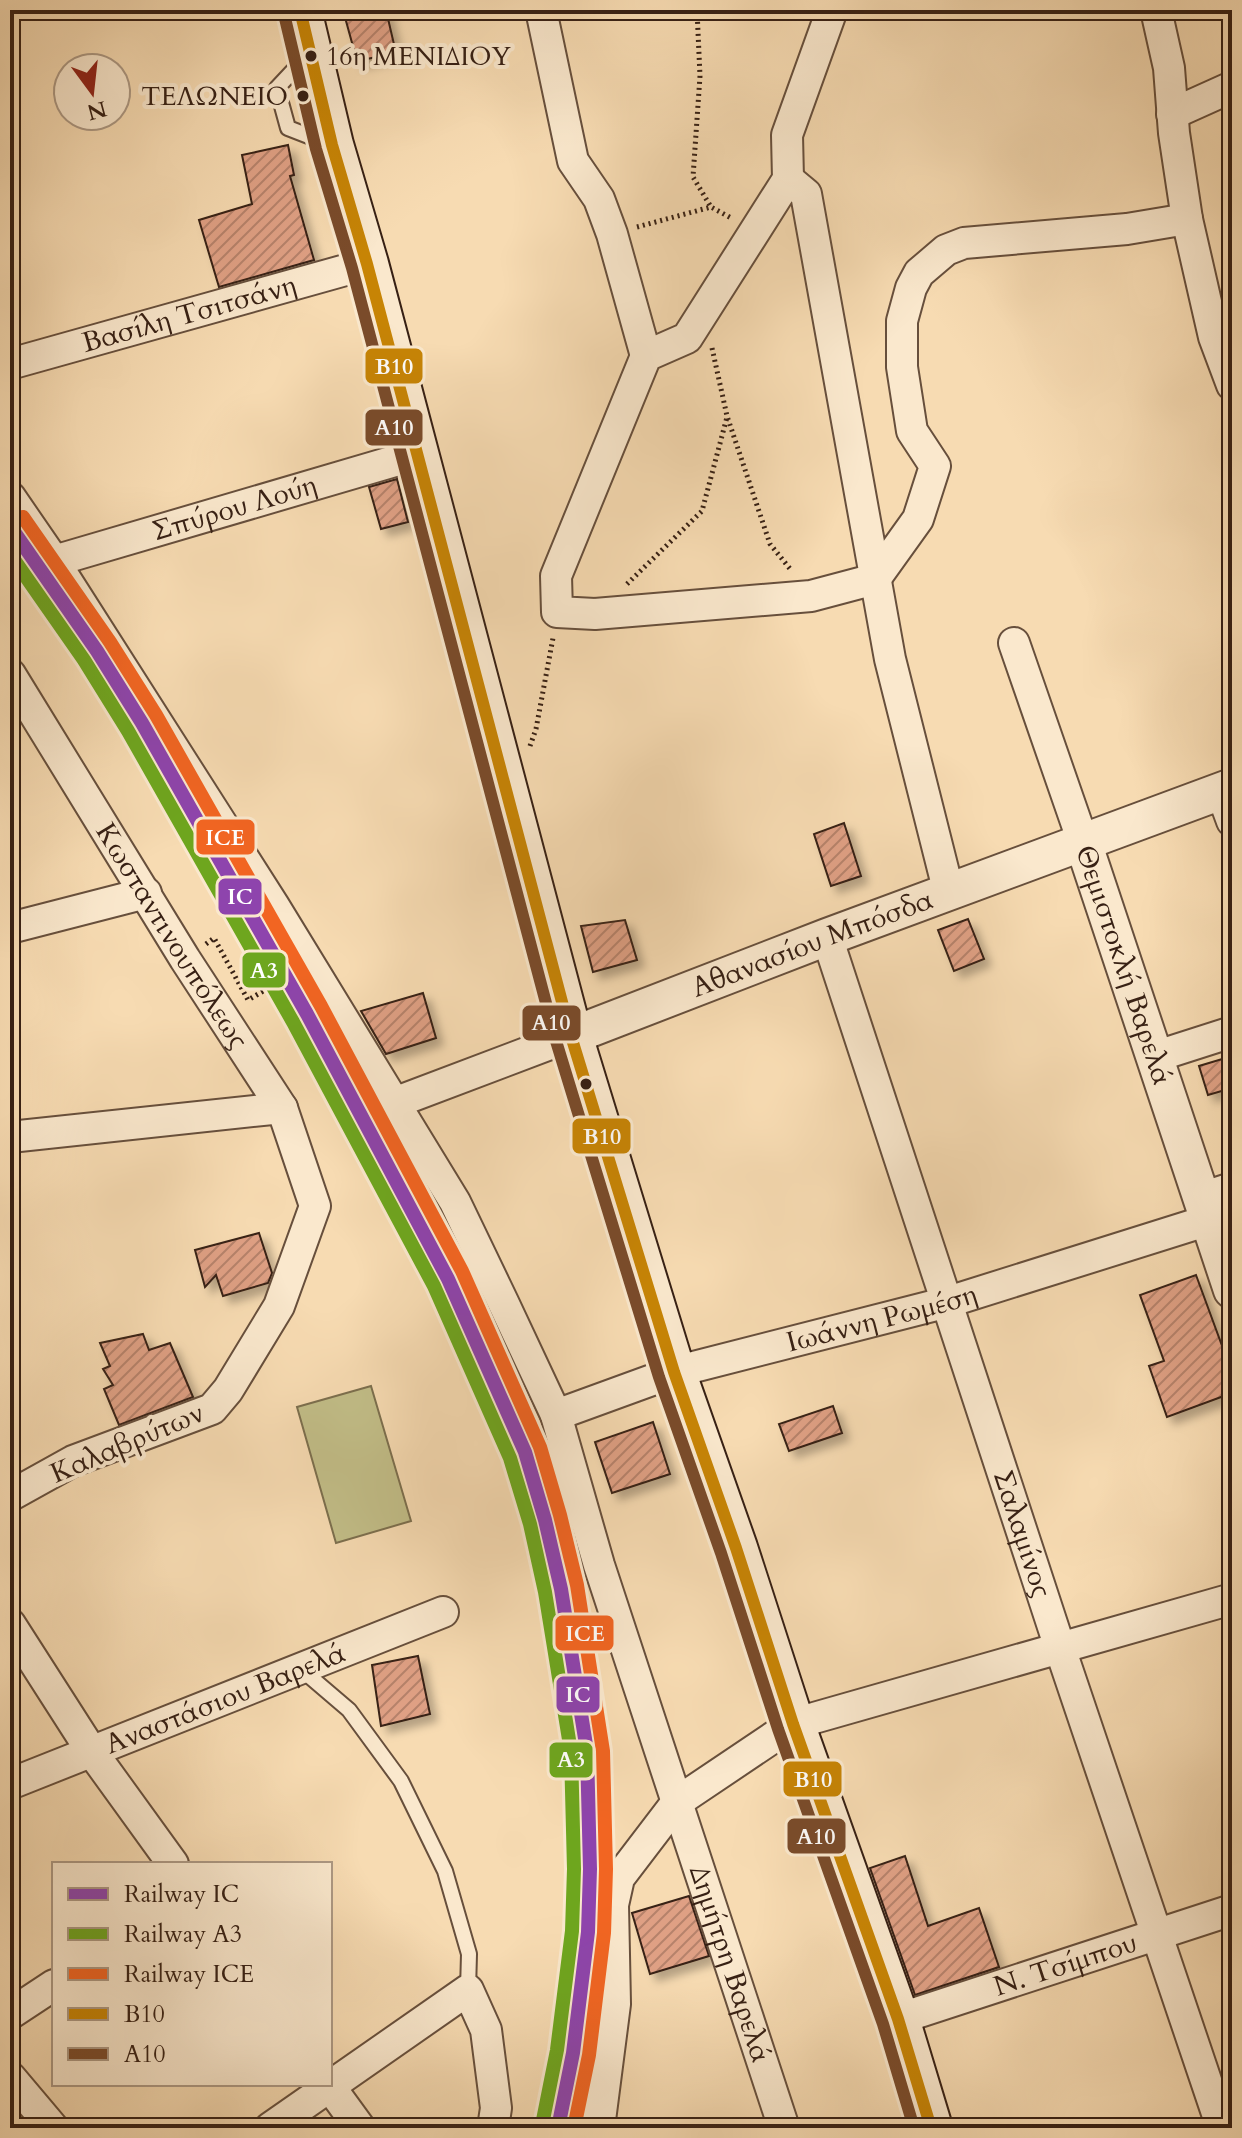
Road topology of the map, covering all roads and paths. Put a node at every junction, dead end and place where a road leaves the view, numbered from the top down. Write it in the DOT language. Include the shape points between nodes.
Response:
graph roads {
  1 [pos="300,10"];
  2 [pos="541,10"];
  3 [pos="697,10"];
  4 [pos="832,10"];
  5 [pos="1156,10"];
  6 [pos="1232,87"];
  7 [pos="1172,114"];
  8 [pos="788,179"];
  9 [pos="711,207"];
  10 [pos="1187,219"];
  11 [pos="755,231"];
  12 [pos="612,234"];
  13 [pos="367,264"];
  14 [pos="701,316"];
  15 [pos="646,356"];
  16 [pos="10,364"];
  17 [pos="1232,385"];
  18 [pos="727,416"];
  19 [pos="415,455"];
  20 [pos="10,497"];
  21 [pos="54,561"];
  22 [pos="875,579"];
  23 [pos="811,596"];
  24 [pos="557,612"];
  25 [pos="595,614"];
  26 [pos="1014,643"];
  27 [pos="10,674"];
  28 [pos="505,787"];
  29 [pos="1228,799"];
  30 [pos="1083,842"];
  31 [pos="146,893"];
  32 [pos="949,893"];
  33 [pos="10,928"];
  34 [pos="827,937"];
  35 [pos="214,938"];
  36 [pos="299,970"];
  37 [pos="1232,1032"];
  38 [pos="571,1036"];
  39 [pos="1154,1057"];
  40 [pos="394,1103"];
  41 [pos="282,1108"];
  42 [pos="10,1137"];
  43 [pos="1214,1202"];
  44 [pos="315,1206"];
  45 [pos="1232,1290"];
  46 [pos="948,1302"];
  47 [pos="674,1372"];
  48 [pos="556,1415"];
  49 [pos="10,1496"];
  50 [pos="1232,1599"];
  51 [pos="443,1612"];
  52 [pos="10,1624"];
  53 [pos="1060,1648"];
  54 [pos="301,1669"];
  55 [pos="793,1724"];
  56 [pos="92,1752"];
  57 [pos="10,1784"];
  58 [pos="677,1802"];
  59 [pos="172,1862"];
  60 [pos="1232,1910"];
  61 [pos="1158,1936"];
  62 [pos="52,1986"];
  63 [pos="468,1990"];
  64 [pos="10,2014"];
  65 [pos="898,2019"];
  66 [pos="10,2077"];
  67 [pos="332,2081"];
  68 [pos="325,2086"];
  69 [pos="329,2086"];
  70 [pos="53,2128"];
  71 [pos="270,2128"];
  72 [pos="360,2128"];
  73 [pos="493,2128"];
  74 [pos="599,2128"];
  75 [pos="784,2128"];
  76 [pos="931,2128"];
  77 [pos="1222,2128"];
  1 -- 13 [label="main road"];
  2 -- 12 [label="street" via="573,161 599,199"];
  3 -- 9 [label="path" via="700,76 693,177"];
  4 -- 8 [label="street" via="787,135"];
  5 -- 7 [label="street" via="1169,68"];
  6 -- 7 [label="street"];
  7 -- 10 [label="street"];
  8 -- 11 [label="street"];
  8 -- 22 [label="street" via="806,194"];
  9 -- 11 [label="path"];
  9 -- 12 [label="path"];
  10 -- 17 [label="street" via="1214,337"];
  10 -- 22 [label="street" via="964,243 946,250 919,273 902,321 902,367 912,431 935,466 918,519"];
  11 -- 14 [label="street"];
  12 -- 15 [label="street"];
  13 -- 16 [label="street, Βασίλη Τσιτσάνη"];
  13 -- 19 [label="main road"];
  14 -- 15 [label="street" via="687,338"];
  14 -- 18 [label="path"];
  15 -- 24 [label="street" via="556,576"];
  18 -- 23 [label="path" via="770,544"];
  18 -- 25 [label="path" via="702,511"];
  19 -- 21 [label="street, Σπύρου Λούη"];
  19 -- 28 [label="main road"];
  20 -- 21 [label="street"];
  21 -- 40 [label="street"];
  22 -- 23 [label="street"];
  22 -- 32 [label="street"];
  23 -- 25 [label="street"];
  24 -- 25 [label="street"];
  24 -- 28 [label="path" via="536,729 528,753"];
  26 -- 30 [label="street, Θεμιστοκλή Βαρελά"];
  27 -- 31 [label="street, Κωσταντινουπόλεως"];
  28 -- 38 [label="main road"];
  29 -- 30 [label="street, Αθανασίου Μπόσδα"];
  30 -- 32 [label="street, Αθανασίου Μπόσδα"];
  30 -- 39 [label="street, Θεμιστοκλή Βαρελά"];
  31 -- 33 [label="street"];
  31 -- 41 [label="street, Κωσταντινουπόλεως"];
  32 -- 34 [label="street, Αθανασίου Μπόσδα"];
  34 -- 38 [label="street, Αθανασίου Μπόσδα"];
  34 -- 46 [label="street, Σαλαμίνος"];
  35 -- 36 [label="path" via="248,1000"];
  37 -- 39 [label="street"];
  38 -- 40 [label="street, Αθανασίου Μπόσδα"];
  38 -- 47 [label="main road"];
  39 -- 43 [label="street, Θεμιστοκλή Βαρελά"];
  40 -- 48 [label="street" via="455,1202"];
  41 -- 42 [label="street"];
  41 -- 44 [label="street, Κωσταντινουπόλεως"];
  43 -- 45 [label="street, Θεμιστοκλή Βαρελά"];
  43 -- 46 [label="street, Ιωάννη Ρωμέση"];
  44 -- 49 [label="street, Καλαβρύτων" via="279,1306 212,1409 73,1461"];
  46 -- 47 [label="street, Ιωάννη Ρωμέση"];
  46 -- 53 [label="street, Σαλαμίνος"];
  47 -- 48 [label="street, Ιωάννη Ρωμέση"];
  47 -- 55 [label="main road"];
  48 -- 58 [label="street, Δημήτρη Βαρελά"];
  50 -- 53 [label="street"];
  51 -- 54 [label="street, Αναστάσιου Βαρελά"];
  52 -- 56 [label="street"];
  53 -- 55 [label="street"];
  53 -- 61 [label="street, Σαλαμίνος"];
  54 -- 56 [label="street, Αναστάσιου Βαρελά"];
  54 -- 63 [label="lane" via="349,1710 401,1781 445,1871 469,1954"];
  55 -- 58 [label="street"];
  55 -- 65 [label="main road"];
  56 -- 57 [label="street, Αναστάσιου Βαρελά"];
  56 -- 59 [label="street"];
  58 -- 74 [label="street" via="619,1878 613,1905 615,2004"];
  58 -- 75 [label="street, Δημήτρη Βαρελά"];
  60 -- 61 [label="street, N. Τσίμπου"];
  61 -- 65 [label="street, N. Τσίμπου"];
  61 -- 77 [label="street, Σαλαμίνος"];
  62 -- 64 [label="street"];
  63 -- 67 [label="street"];
  63 -- 73 [label="street" via="486,2030 496,2108"];
  65 -- 76 [label="main road"];
  66 -- 70 [label="street"];
  68 -- 71 [label="street"];
  69 -- 72 [label="street"];
}
